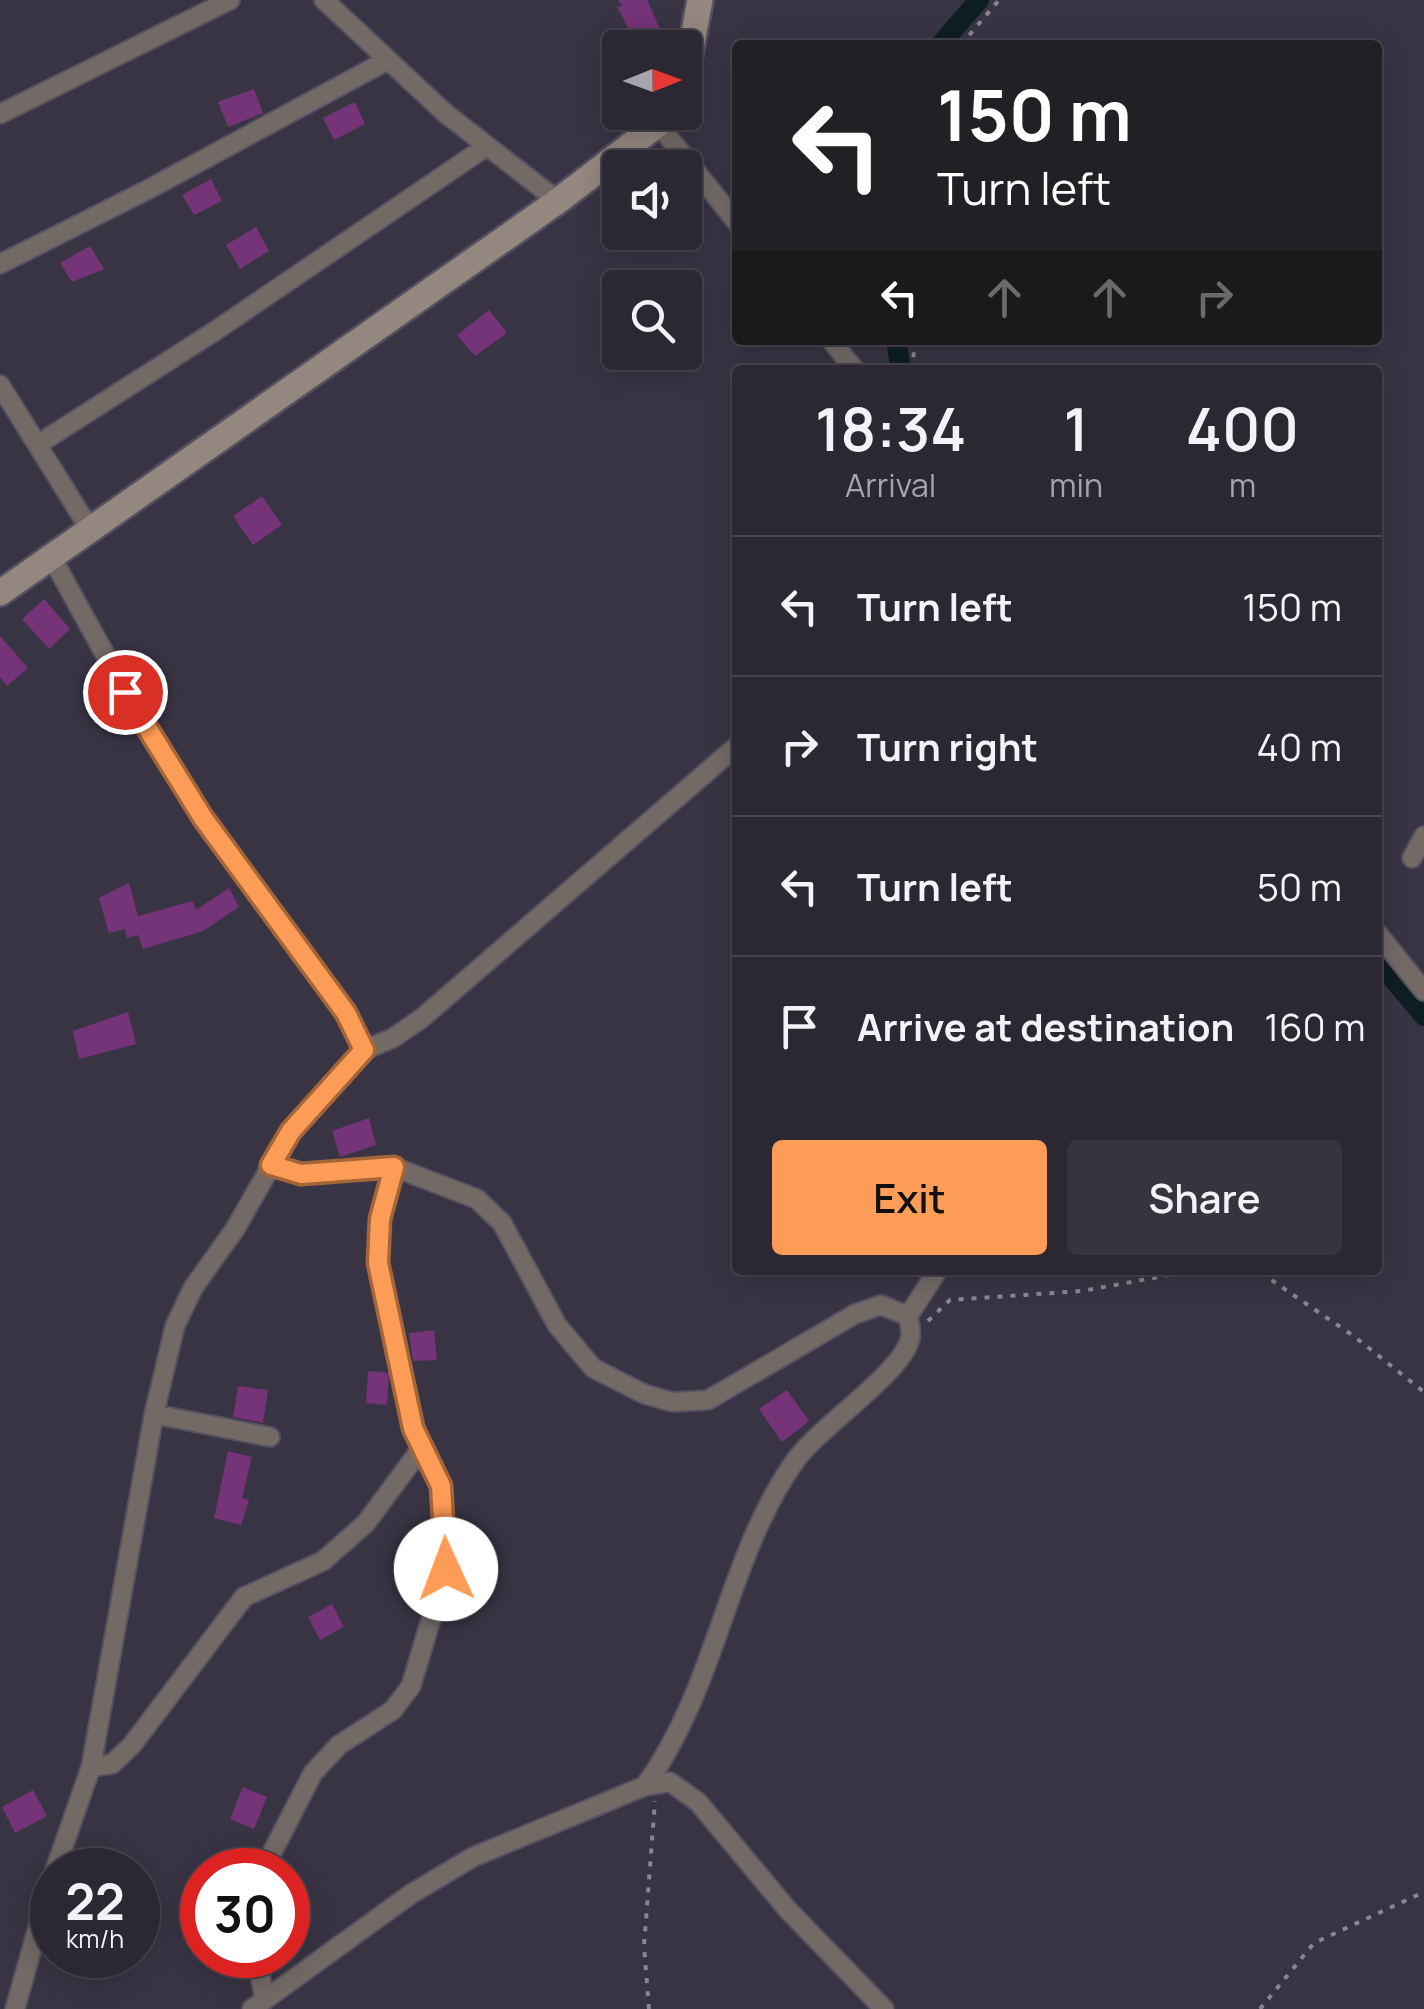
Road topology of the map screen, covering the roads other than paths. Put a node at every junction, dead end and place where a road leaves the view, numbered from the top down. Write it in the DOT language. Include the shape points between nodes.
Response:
graph roads {
  1 [pos="230,0"];
  2 [pos="324,0"];
  3 [pos="700,0"];
  4 [pos="694,30"];
  5 [pos="386,61"];
  6 [pos="0,114"];
  7 [pos="647,130"];
  8 [pos="671,130"];
  9 [pos="487,146"];
  10 [pos="558,202"];
  11 [pos="732,216"];
  12 [pos="0,264"];
  13 [pos="835,345"];
  14 [pos="852,365"];
  15 [pos="0,385"];
  16 [pos="40,444"];
  17 [pos="92,531"];
  18 [pos="52,558"];
  19 [pos="0,593"];
  20 [pos="732,751"];
  21 [pos="1424,836"];
  22 [pos="1412,858"];
  23 [pos="1382,939"];
  24 [pos="1424,991"];
  25 [pos="364,1050"];
  26 [pos="271,1165"];
  27 [pos="394,1167"];
  28 [pos="935,1275"];
  29 [pos="908,1316"];
  30 [pos="154,1414"];
  31 [pos="270,1437"];
  32 [pos="420,1450"];
  33 [pos="91,1767"];
  34 [pos="651,1784"];
  35 [pos="63,1848"];
  36 [pos="274,1848"];
  37 [pos="30,1957"];
  38 [pos="257,1978"];
  39 [pos="258,2005"];
  40 [pos="15,2009"];
  41 [pos="884,2009"];
  1 -- 6 [label="street"];
  2 -- 5 [label="street"];
  3 -- 4 [label="main road"];
  5 -- 9 [label="street"];
  5 -- 12 [label="street"];
  7 -- 10 [label="main road"];
  8 -- 11 [label="street"];
  9 -- 10 [label="street"];
  9 -- 16 [label="street"];
  10 -- 17 [label="main road"];
  13 -- 14 [label="street"];
  15 -- 16 [label="street"];
  16 -- 17 [label="street"];
  17 -- 18 [label="main road"];
  18 -- 19 [label="main road"];
  18 -- 25 [label="street" via="159,753 346,1013"];
  20 -- 25 [label="street" via="422,1018"];
  21 -- 22 [label="street"];
  23 -- 24 [label="street"];
  25 -- 26 [label="street" via="291,1131"];
  26 -- 27 [label="street" via="301,1174"];
  26 -- 30 [label="street" via="181,1313"];
  27 -- 29 [label="street" via="477,1200 502,1223 557,1325 593,1368 658,1398 708,1400 825,1329 882,1305"];
  27 -- 32 [label="street" via="380,1219 378,1263"];
  28 -- 29 [label="street"];
  29 -- 34 [label="street" via="911,1338 890,1370 829,1424 783,1480 698,1696"];
  30 -- 31 [label="street"];
  30 -- 33 [label="street"];
  32 -- 33 [label="street" via="366,1523 322,1561 244,1597 132,1744 112,1764"];
  32 -- 36 [label="street" via="441,1486 446,1569 411,1686 393,1710 339,1746 313,1773"];
  33 -- 35 [label="street"];
  34 -- 39 [label="street" via="473,1857"];
  34 -- 41 [label="street" via="670,1782 698,1802 788,1910"];
  37 -- 40 [label="street"];
  38 -- 39 [label="street"];
}
